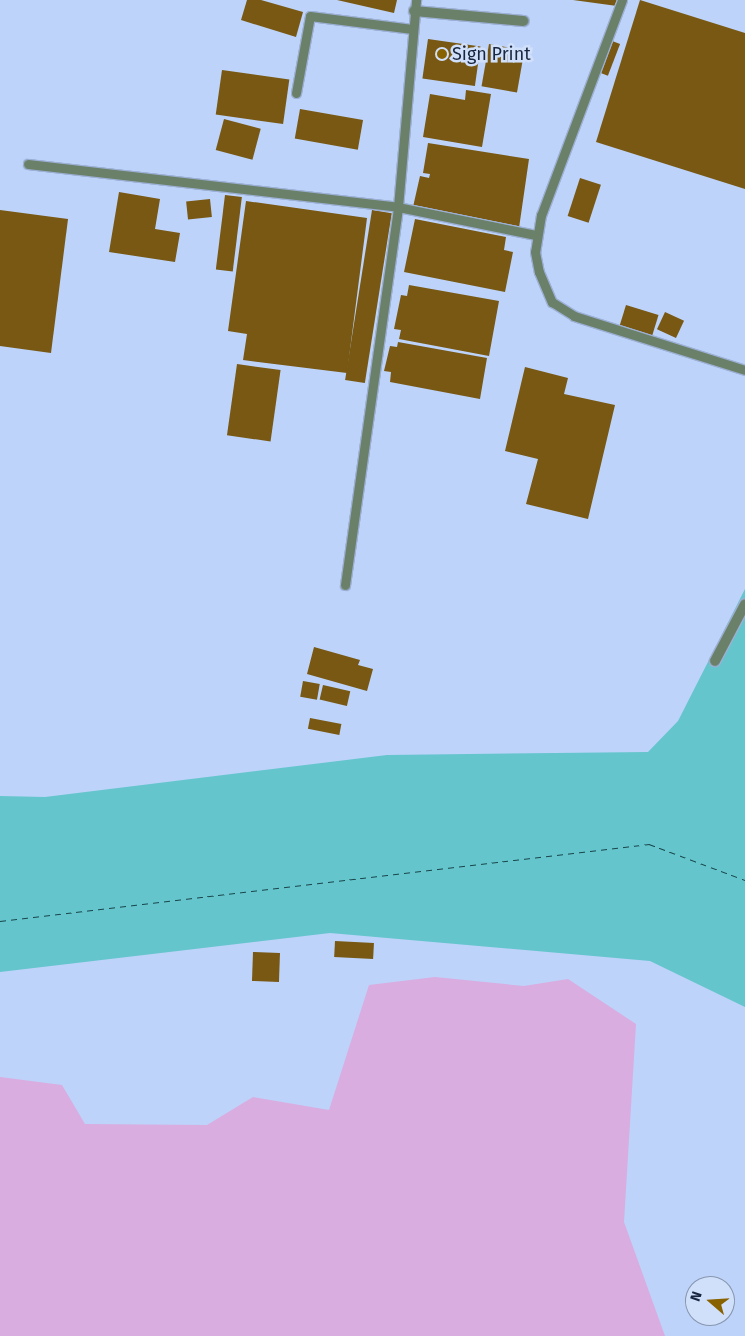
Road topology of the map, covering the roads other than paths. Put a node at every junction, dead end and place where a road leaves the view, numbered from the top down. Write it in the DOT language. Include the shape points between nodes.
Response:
graph roads {
  1 [pos="416,0"];
  2 [pos="622,0"];
  3 [pos="414,11"];
  4 [pos="524,21"];
  5 [pos="412,29"];
  6 [pos="296,93"];
  7 [pos="28,164"];
  8 [pos="398,207"];
  9 [pos="536,235"];
  10 [pos="745,370"];
  11 [pos="345,585"];
  12 [pos="745,604"];
  13 [pos="715,660"];
  1 -- 3 [label="lane"];
  2 -- 9 [label="lane"];
  3 -- 4 [label="street"];
  3 -- 5 [label="lane"];
  5 -- 6 [label="lane" via="310,16"];
  5 -- 8 [label="lane"];
  7 -- 8 [label="lane"];
  8 -- 9 [label="lane"];
  8 -- 11 [label="lane"];
  9 -- 10 [label="lane" via="539,272 552,302 562,310"];
  12 -- 13 [label="street"];
}
